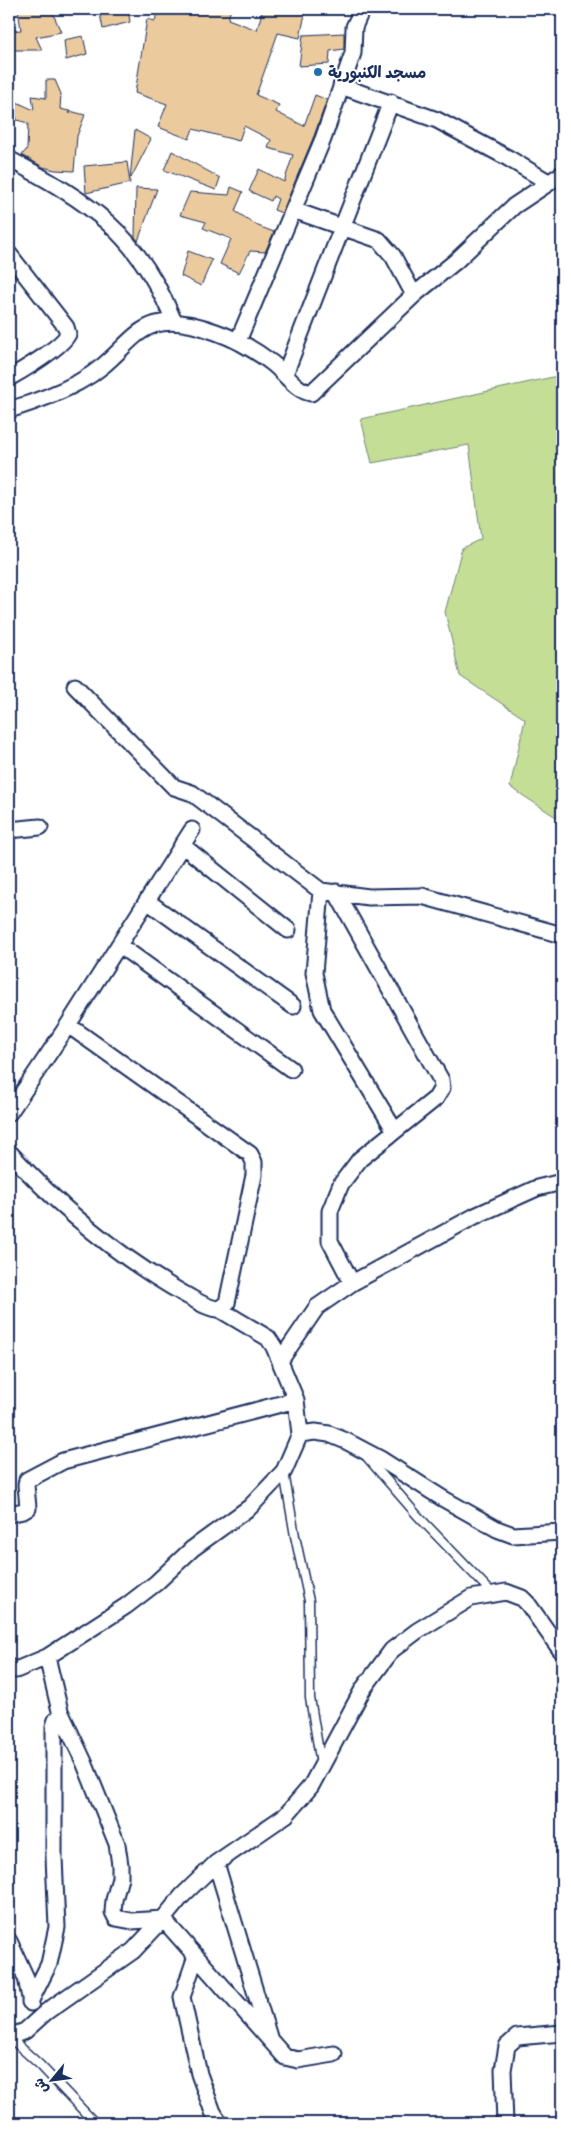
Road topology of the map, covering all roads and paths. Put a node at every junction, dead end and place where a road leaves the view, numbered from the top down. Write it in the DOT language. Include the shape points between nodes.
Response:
graph roads {
  1 [pos="366,11"];
  2 [pos="342,86"];
  3 [pos="391,102"];
  4 [pos="9,159"];
  5 [pos="562,174"];
  6 [pos="548,182"];
  7 [pos="293,210"];
  8 [pos="342,228"];
  9 [pos="9,254"];
  10 [pos="414,295"];
  11 [pos="174,322"];
  12 [pos="238,342"];
  13 [pos="285,374"];
  14 [pos="9,378"];
  15 [pos="9,410"];
  16 [pos="75,686"];
  17 [pos="40,827"];
  18 [pos="9,830"];
  19 [pos="192,830"];
  20 [pos="182,845"];
  21 [pos="329,891"];
  22 [pos="147,901"];
  23 [pos="288,930"];
  24 [pos="562,935"];
  25 [pos="119,945"];
  26 [pos="292,1006"];
  27 [pos="68,1025"];
  28 [pos="291,1069"];
  29 [pos="9,1113"];
  30 [pos="395,1131"];
  31 [pos="9,1152"];
  32 [pos="562,1182"];
  33 [pos="352,1283"];
  34 [pos="219,1309"];
  35 [pos="280,1361"];
  36 [pos="296,1400"];
  37 [pos="300,1434"];
  38 [pos="360,1448"];
  39 [pos="284,1471"];
  40 [pos="9,1514"];
  41 [pos="562,1532"];
  42 [pos="494,1595"];
  43 [pos="562,1652"];
  44 [pos="47,1657"];
  45 [pos="9,1667"];
  46 [pos="62,1718"];
  47 [pos="322,1769"];
  48 [pos="216,1863"];
  49 [pos="163,1919"];
  50 [pos="9,1941"];
  51 [pos="196,1956"];
  52 [pos="40,1983"];
  53 [pos="64,1998"];
  54 [pos="30,2002"];
  55 [pos="36,2019"];
  56 [pos="562,2033"];
  57 [pos="9,2037"];
  58 [pos="271,2044"];
  59 [pos="334,2054"];
  60 [pos="96,2123"];
  61 [pos="220,2123"];
  62 [pos="505,2123"];
  1 -- 2 [label="street" via="354,27 353,53"];
  2 -- 3 [label="street"];
  2 -- 7 [label="street"];
  3 -- 6 [label="street" via="473,138"];
  3 -- 8 [label="street"];
  4 -- 11 [label="street" via="102,216 144,263 162,292"];
  5 -- 6 [label="street"];
  6 -- 10 [label="street" via="514,206 456,261"];
  7 -- 8 [label="street"];
  7 -- 12 [label="street"];
  8 -- 10 [label="street" via="379,240 393,256"];
  8 -- 13 [label="street"];
  9 -- 14 [label="street" via="66,327 68,334 55,347"];
  10 -- 13 [label="street" via="312,392 304,391"];
  11 -- 12 [label="street" via="202,327"];
  11 -- 15 [label="street" via="149,325 79,382"];
  12 -- 13 [label="street"];
  16 -- 21 [label="street" via="174,787 192,793"];
  17 -- 18 [label="street"];
  19 -- 20 [label="street"];
  20 -- 22 [label="street"];
  20 -- 23 [label="street"];
  21 -- 24 [label="street" via="369,897 422,896"];
  21 -- 30 [label="street" via="314,973 322,1010"];
  21 -- 30 [label="street" via="441,1080 442,1088 436,1098"];
  22 -- 25 [label="street"];
  22 -- 26 [label="street"];
  25 -- 27 [label="street"];
  25 -- 28 [label="street"];
  27 -- 29 [label="street"];
  27 -- 34 [label="street" via="250,1154 254,1175 227,1303"];
  30 -- 33 [label="street" via="360,1159 341,1184 330,1211 330,1241"];
  31 -- 34 [label="street" via="32,1178 120,1252 158,1279 209,1308"];
  32 -- 33 [label="street" via="537,1188 475,1216"];
  33 -- 35 [label="street" via="318,1307"];
  34 -- 35 [label="street" via="268,1338"];
  35 -- 36 [label="street"];
  36 -- 37 [label="street"];
  36 -- 40 [label="street" via="64,1461 28,1480 28,1508"];
  37 -- 38 [label="street" via="329,1434"];
  37 -- 39 [label="street"];
  38 -- 41 [label="street" via="497,1529 513,1535"];
  38 -- 42 [label="lane" via="412,1509"];
  39 -- 44 [label="street" via="250,1507 192,1549 145,1593"];
  39 -- 47 [label="lane" via="309,1601 310,1698"];
  42 -- 43 [label="street" via="506,1592 522,1598"];
  42 -- 47 [label="street" via="462,1602 392,1650 363,1689"];
  44 -- 45 [label="street" via="16,1670"];
  44 -- 46 [label="street"];
  46 -- 49 [label="street" via="84,1762 117,1844 120,1878 114,1916 132,1920"];
  46 -- 52 [label="street" via="56,1720 54,1726 57,1927 49,1964"];
  47 -- 48 [label="street" via="286,1815"];
  48 -- 49 [label="street"];
  48 -- 58 [label="street"];
  49 -- 51 [label="street"];
  49 -- 53 [label="street" via="133,1950"];
  50 -- 54 [label="street" via="26,1978"];
  51 -- 58 [label="street"];
  51 -- 61 [label="street" via="182,1997 199,2074"];
  52 -- 53 [label="street"];
  52 -- 54 [label="street"];
  53 -- 55 [label="street"];
  54 -- 55 [label="street"];
  55 -- 57 [label="street" via="25,2031"];
  56 -- 62 [label="street" via="517,2037 506,2046 503,2070"];
  57 -- 60 [label="lane"];
  58 -- 59 [label="street" via="285,2057 298,2060"];
}
